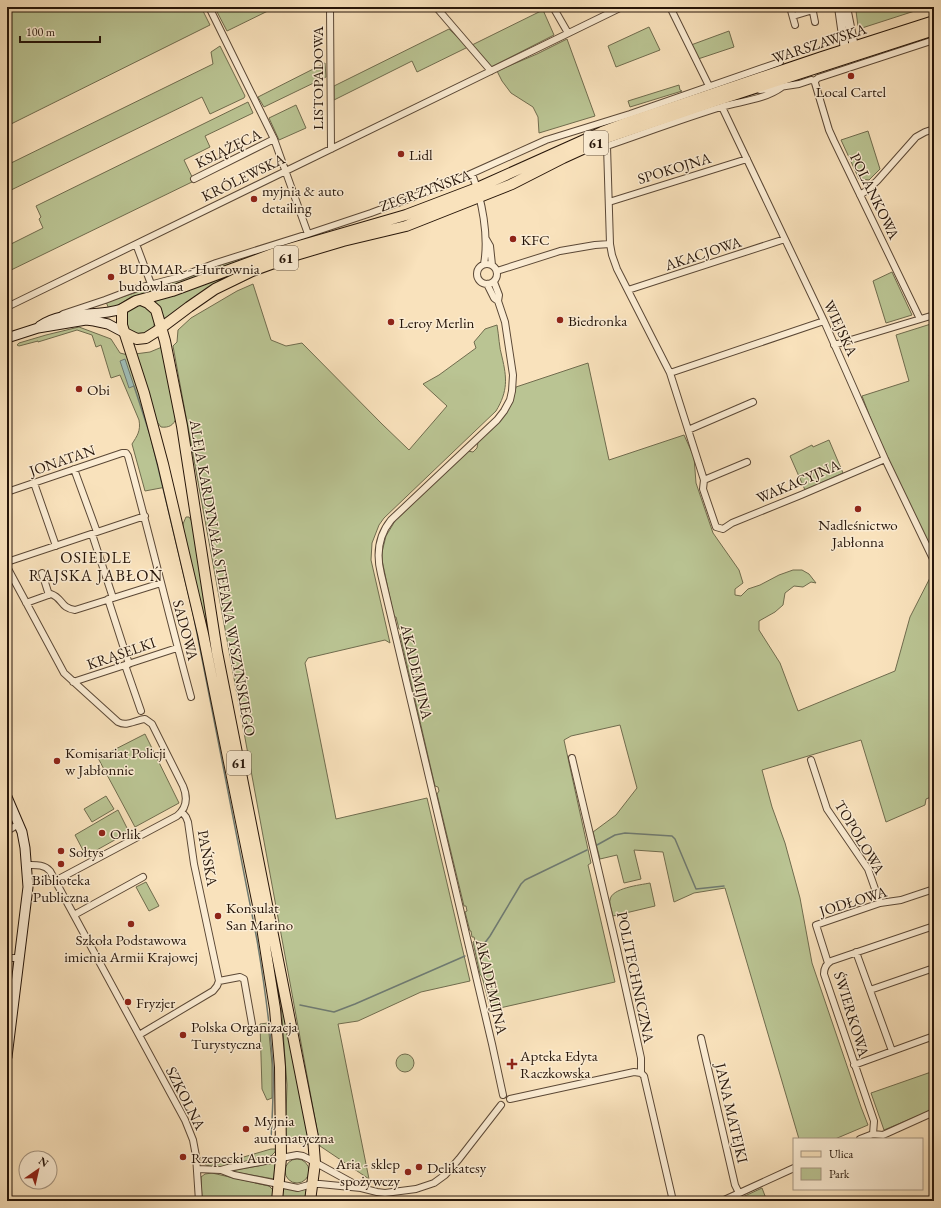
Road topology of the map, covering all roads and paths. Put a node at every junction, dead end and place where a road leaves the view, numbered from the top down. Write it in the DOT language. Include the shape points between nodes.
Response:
graph roads {
  1 [pos="209,7"];
  2 [pos="330,7"];
  3 [pos="436,7"];
  4 [pos="553,7"];
  5 [pos="622,7"];
  6 [pos="670,7"];
  7 [pos="790,7"];
  8 [pos="838,7"];
  9 [pos="846,7"];
  10 [pos="812,8"];
  11 [pos="793,16"];
  12 [pos="934,20"];
  13 [pos="815,22"];
  14 [pos="795,24"];
  15 [pos="934,30"];
  16 [pos="568,33"];
  17 [pos="934,40"];
  18 [pos="850,51"];
  19 [pos="780,62"];
  20 [pos="491,71"];
  21 [pos="815,81"];
  22 [pos="782,87"];
  23 [pos="750,90"];
  24 [pos="716,97"];
  25 [pos="934,129"];
  26 [pos="274,139"];
  27 [pos="607,146"];
  28 [pos="331,149"];
  29 [pos="580,150"];
  30 [pos="747,159"];
  31 [pos="286,171"];
  32 [pos="472,174"];
  33 [pos="194,179"];
  34 [pos="478,193"];
  35 [pos="860,195"];
  36 [pos="609,202"];
  37 [pos="308,234"];
  38 [pos="485,237"];
  39 [pos="785,239"];
  40 [pos="136,244"];
  41 [pos="610,244"];
  42 [pos="484,264"];
  43 [pos="492,265"];
  44 [pos="497,271"];
  45 [pos="494,282"];
  46 [pos="151,284"];
  47 [pos="487,284"];
  48 [pos="628,290"];
  49 [pos="141,300"];
  50 [pos="498,301"];
  51 [pos="7,307"];
  52 [pos="122,308"];
  53 [pos="934,315"];
  54 [pos="55,319"];
  55 [pos="920,320"];
  56 [pos="824,322"];
  57 [pos="38,328"];
  58 [pos="162,328"];
  59 [pos="125,333"];
  60 [pos="7,338"];
  61 [pos="834,345"];
  62 [pos="670,373"];
  63 [pos="753,402"];
  64 [pos="688,430"];
  65 [pos="126,453"];
  66 [pos="885,459"];
  67 [pos="747,462"];
  68 [pos="74,469"];
  69 [pos="704,480"];
  70 [pos="34,483"];
  71 [pos="7,492"];
  72 [pos="145,516"];
  73 [pos="95,533"];
  74 [pos="56,546"];
  75 [pos="934,561"];
  76 [pos="7,562"];
  77 [pos="7,567"];
  78 [pos="42,573"];
  79 [pos="161,583"];
  80 [pos="49,595"];
  81 [pos="111,599"];
  82 [pos="26,603"];
  83 [pos="177,648"];
  84 [pos="127,664"];
  85 [pos="74,682"];
  86 [pos="191,697"];
  87 [pos="141,712"];
  88 [pos="572,758"];
  89 [pos="811,760"];
  90 [pos="7,797"];
  91 [pos="182,812"];
  92 [pos="19,824"];
  93 [pos="7,831"];
  94 [pos="26,865"];
  95 [pos="143,877"];
  96 [pos="55,881"];
  97 [pos="934,889"];
  98 [pos="880,903"];
  99 [pos="74,915"];
  100 [pos="934,926"];
  101 [pos="856,952"];
  102 [pos="7,958"];
  103 [pos="19,958"];
  104 [pos="828,963"];
  105 [pos="931,969"];
  106 [pos="219,981"];
  107 [pos="870,990"];
  108 [pos="10,1005"];
  109 [pos="252,1024"];
  110 [pos="139,1035"];
  111 [pos="934,1036"];
  112 [pos="701,1038"];
  113 [pos="892,1051"];
  114 [pos="7,1057"];
  115 [pos="854,1065"];
  116 [pos="641,1073"];
  117 [pos="503,1095"];
  118 [pos="510,1099"];
  119 [pos="501,1105"];
  120 [pos="934,1112"];
  121 [pos="873,1134"];
  122 [pos="863,1138"];
  123 [pos="281,1158"];
  124 [pos="315,1163"];
  125 [pos="793,1168"];
  126 [pos="197,1169"];
  127 [pos="221,1170"];
  128 [pos="279,1183"];
  129 [pos="312,1184"];
  130 [pos="361,1188"];
  131 [pos="739,1193"];
  132 [pos="934,1200"];
  133 [pos="199,1201"];
  134 [pos="278,1201"];
  135 [pos="310,1201"];
  136 [pos="673,1201"];
  137 [pos="722,1201"];
  138 [pos="931,1201"];
  1 -- 26 [label="street"];
  2 -- 28 [label="street, LISTOPADOWA"];
  3 -- 20 [label="street"];
  4 -- 16 [label="street"];
  5 -- 16 [label="street, KRÓLEWSKA"];
  6 -- 24 [label="street, WIEJSKA"];
  7 -- 11 [label="street"];
  8 -- 18 [label="street"];
  9 -- 18 [label="street"];
  10 -- 11 [label="street"];
  10 -- 13 [label="street"];
  11 -- 14 [label="street"];
  12 -- 18 [label="main road, WARSZAWSKA / 61"];
  15 -- 18 [label="main road, WARSZAWSKA / 61"];
  16 -- 20 [label="street, KRÓLEWSKA"];
  17 -- 21 [label="street"];
  18 -- 23 [label="main road, WARSZAWSKA / 61"];
  18 -- 24 [label="main road, WARSZAWSKA / 61"];
  19 -- 24 [label="street"];
  20 -- 28 [label="street, KRÓLEWSKA"];
  21 -- 22 [label="street"];
  21 -- 35 [label="street, POLANKOWA" via="829,130"];
  22 -- 23 [label="street"];
  22 -- 24 [label="street" via="774,93 754,100"];
  23 -- 24 [label="main road, WARSZAWSKA / 61"];
  24 -- 27 [label="street"];
  24 -- 29 [label="main road, ZEGRZYŃSKA / 61"];
  24 -- 30 [label="street, WIEJSKA"];
  24 -- 32 [label="street" via="630,114 546,140"];
  24 -- 34 [label="main road, ZEGRZYŃSKA / 61" via="602,132"];
  25 -- 35 [label="street" via="920,134 913,140 877,181"];
  26 -- 31 [label="street"];
  26 -- 33 [label="street, KSIĄŻĘCA"];
  27 -- 29 [label="street"];
  27 -- 36 [label="street"];
  28 -- 31 [label="street, KRÓLEWSKA"];
  29 -- 34 [label="main road, ZEGRZYŃSKA / 61" via="512,184"];
  30 -- 36 [label="street, SPOKOJNA"];
  30 -- 39 [label="street, WIEJSKA"];
  31 -- 37 [label="street"];
  31 -- 40 [label="street, KRÓLEWSKA"];
  32 -- 34 [label="street"];
  32 -- 37 [label="street" via="427,193"];
  34 -- 38 [label="street"];
  34 -- 49 [label="main road, ZEGRZYŃSKA / 61" via="275,253"];
  34 -- 58 [label="main road, ZEGRZYŃSKA / 61" via="406,226 336,243 252,271 215,290"];
  35 -- 55 [label="street, POLANKOWA"];
  36 -- 41 [label="street"];
  37 -- 46 [label="street" via="180,277"];
  38 -- 42 [label="street"];
  38 -- 43 [label="street" via="490,246"];
  39 -- 48 [label="street, AKACJOWA"];
  39 -- 56 [label="street, WIEJSKA"];
  40 -- 46 [label="street"];
  40 -- 51 [label="street, KRÓLEWSKA"];
  41 -- 44 [label="street" via="560,251"];
  41 -- 48 [label="street"];
  42 -- 43 [label="street"];
  42 -- 47 [label="street" via="479,268 477,275 480,282"];
  43 -- 44 [label="street"];
  44 -- 45 [label="street"];
  45 -- 47 [label="street"];
  45 -- 50 [label="street, AKADEMIJNA" via="499,295"];
  46 -- 54 [label="street" via="68,312"];
  47 -- 50 [label="street, AKADEMIJNA"];
  48 -- 62 [label="street"];
  49 -- 52 [label="main road"];
  49 -- 58 [label="main road" via="153,307"];
  50 -- 117 [label="street, AKADEMIJNA" via="505,322 512,370 512,391 507,406 497,420 391,520 382,535 378,556"];
  52 -- 54 [label="main road" via="112,312 77,314"];
  52 -- 59 [label="main road, 61"];
  53 -- 55 [label="street"];
  54 -- 57 [label="main road"];
  55 -- 61 [label="street"];
  56 -- 61 [label="street, WIEJSKA"];
  56 -- 62 [label="street"];
  57 -- 59 [label="main road" via="90,320 112,326"];
  57 -- 60 [label="main road"];
  58 -- 59 [label="main road" via="142,339"];
  58 -- 124 [label="main road, ALEJA KARDYNAŁA STEFANA WYSZYŃSKIEGO / 61" via="182,426 218,652 313,1136"];
  59 -- 123 [label="main road, ALEJA KARDYNAŁA STEFANA WYSZYŃSKIEGO / 61" via="163,464 204,634 260,915 278,1036"];
  61 -- 66 [label="street, WIEJSKA"];
  62 -- 64 [label="street"];
  63 -- 64 [label="street"];
  64 -- 69 [label="street"];
  65 -- 68 [label="street, JONATAN"];
  65 -- 72 [label="street, SADOWA"];
  66 -- 69 [label="street, WAKACYJNA" via="723,529 716,527 703,489"];
  66 -- 75 [label="street, WIEJSKA"];
  67 -- 69 [label="street"];
  68 -- 70 [label="street, JONATAN"];
  68 -- 73 [label="street"];
  70 -- 71 [label="street, JONATAN"];
  70 -- 74 [label="street"];
  72 -- 73 [label="street"];
  72 -- 79 [label="street, SADOWA"];
  73 -- 74 [label="street"];
  73 -- 81 [label="street"];
  74 -- 76 [label="street"];
  77 -- 82 [label="street"];
  78 -- 80 [label="street"];
  79 -- 81 [label="street"];
  79 -- 83 [label="street, SADOWA"];
  80 -- 81 [label="street" via="56,596 64,606 75,610"];
  80 -- 82 [label="street"];
  81 -- 84 [label="street"];
  82 -- 85 [label="street" via="64,673"];
  83 -- 84 [label="street, KRĄSELKI"];
  83 -- 86 [label="street, SADOWA"];
  84 -- 85 [label="street, KRĄSELKI"];
  84 -- 87 [label="street"];
  85 -- 91 [label="street" via="121,724 145,719 152,724 185,791 186,801"];
  88 -- 116 [label="street, POLITECHNICZNA" via="619,957 640,1053"];
  89 -- 98 [label="street, TOPOLOWA" via="827,809 868,869"];
  90 -- 92 [label="main road"];
  91 -- 96 [label="street"];
  91 -- 106 [label="street, PAŃSKA" via="188,822 194,864"];
  92 -- 93 [label="street"];
  92 -- 94 [label="main road"];
  94 -- 96 [label="street, SZKOLNA" via="47,867"];
  94 -- 103 [label="main road" via="28,888"];
  95 -- 99 [label="street"];
  96 -- 99 [label="street, SZKOLNA"];
  97 -- 98 [label="street, JODŁOWA" via="901,900"];
  98 -- 104 [label="street, JODŁOWA" via="816,925"];
  99 -- 110 [label="street, SZKOLNA"];
  100 -- 101 [label="street, ŚWIERKOWA"];
  101 -- 104 [label="street, ŚWIERKOWA"];
  101 -- 107 [label="street"];
  102 -- 103 [label="street"];
  103 -- 108 [label="main road"];
  104 -- 115 [label="street, ŚWIERKOWA" via="824,974"];
  105 -- 107 [label="street"];
  106 -- 109 [label="street" via="240,977 244,979"];
  106 -- 110 [label="street" via="211,992"];
  107 -- 113 [label="street"];
  108 -- 114 [label="main road"];
  110 -- 126 [label="street, SZKOLNA" via="189,1130 195,1148"];
  111 -- 113 [label="street"];
  112 -- 131 [label="street, JANA MATEJKI"];
  113 -- 115 [label="street"];
  115 -- 121 [label="street, ŚWIERKOWA" via="874,1122"];
  116 -- 118 [label="street" via="634,1072"];
  116 -- 136 [label="street, POLITECHNICZNA" via="644,1076"];
  117 -- 118 [label="street"];
  117 -- 119 [label="street" via="499,1099"];
  118 -- 119 [label="street" via="507,1105"];
  119 -- 130 [label="street" via="454,1166 434,1183 416,1189 392,1192"];
  120 -- 121 [label="street" via="883,1135"];
  121 -- 122 [label="street"];
  123 -- 124 [label="street" via="297,1155"];
  123 -- 127 [label="street"];
  123 -- 128 [label="main road, 61"];
  124 -- 129 [label="main road"];
  124 -- 130 [label="street"];
  125 -- 131 [label="street"];
  126 -- 127 [label="street"];
  126 -- 133 [label="street, SZKOLNA"];
  127 -- 128 [label="street" via="234,1175"];
  128 -- 129 [label="street" via="298,1188"];
  128 -- 134 [label="main road, 61"];
  129 -- 130 [label="street"];
  129 -- 135 [label="main road"];
  131 -- 137 [label="street"];
  132 -- 138 [label="street"];
}
